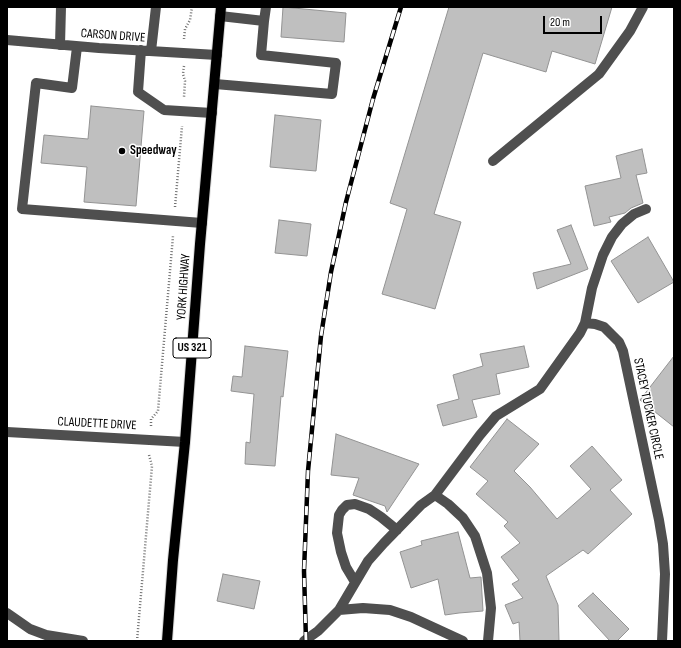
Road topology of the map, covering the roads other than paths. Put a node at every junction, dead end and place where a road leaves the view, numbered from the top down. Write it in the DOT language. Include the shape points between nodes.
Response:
graph roads {
  1 [pos="61,7"];
  2 [pos="156,7"];
  3 [pos="266,7"];
  4 [pos="643,7"];
  5 [pos="221,12"];
  6 [pos="264,21"];
  7 [pos="7,40"];
  8 [pos="60,45"];
  9 [pos="77,46"];
  10 [pos="141,50"];
  11 [pos="151,51"];
  12 [pos="217,55"];
  13 [pos="214,84"];
  14 [pos="212,112"];
  15 [pos="493,161"];
  16 [pos="646,209"];
  17 [pos="202,223"];
  18 [pos="585,323"];
  19 [pos="7,432"];
  20 [pos="185,442"];
  21 [pos="435,495"];
  22 [pos="397,530"];
  23 [pos="355,582"];
  24 [pos="339,610"];
  25 [pos="7,613"];
  26 [pos="83,641"];
  27 [pos="167,641"];
  28 [pos="304,641"];
  29 [pos="462,641"];
  30 [pos="488,641"];
  31 [pos="662,641"];
  1 -- 8 [label="street"];
  2 -- 11 [label="street"];
  3 -- 6 [label="street"];
  4 -- 15 [label="street" via="630,31 598,74"];
  5 -- 6 [label="street"];
  5 -- 12 [label="main road, US 321"];
  6 -- 13 [label="street" via="260,55 336,63 332,94"];
  7 -- 8 [label="street, CARSON DRIVE"];
  8 -- 9 [label="street, CARSON DRIVE"];
  9 -- 10 [label="street, CARSON DRIVE"];
  9 -- 17 [label="street" via="72,88 36,83 22,209"];
  10 -- 11 [label="street, CARSON DRIVE"];
  10 -- 14 [label="street" via="138,92 164,110"];
  11 -- 12 [label="street, CARSON DRIVE"];
  12 -- 13 [label="main road, YORK HIGHWAY / US 321"];
  13 -- 14 [label="main road, YORK HIGHWAY / US 321"];
  14 -- 17 [label="main road, YORK HIGHWAY / US 321"];
  16 -- 18 [label="street" via="634,214 612,237 594,281"];
  17 -- 20 [label="main road, YORK HIGHWAY / US 321"];
  18 -- 21 [label="street" via="540,389 496,416"];
  18 -- 31 [label="street, STACEY TUCKER CIRCLE" via="604,327 619,342 623,351 663,544 665,574"];
  19 -- 20 [label="street, CLAUDETTE DRIVE"];
  20 -- 27 [label="main road, YORK HIGHWAY / US 321"];
  21 -- 22 [label="street" via="421,505"];
  21 -- 30 [label="street" via="463,518 474,536 487,574 491,608"];
  22 -- 23 [label="street" via="368,561"];
  22 -- 23 [label="street" via="369,509 355,504 347,505 342,510 337,533 346,567"];
  23 -- 24 [label="street"];
  24 -- 28 [label="street"];
  24 -- 29 [label="street" via="390,610"];
  25 -- 26 [label="street" via="30,629 46,635"];
}
